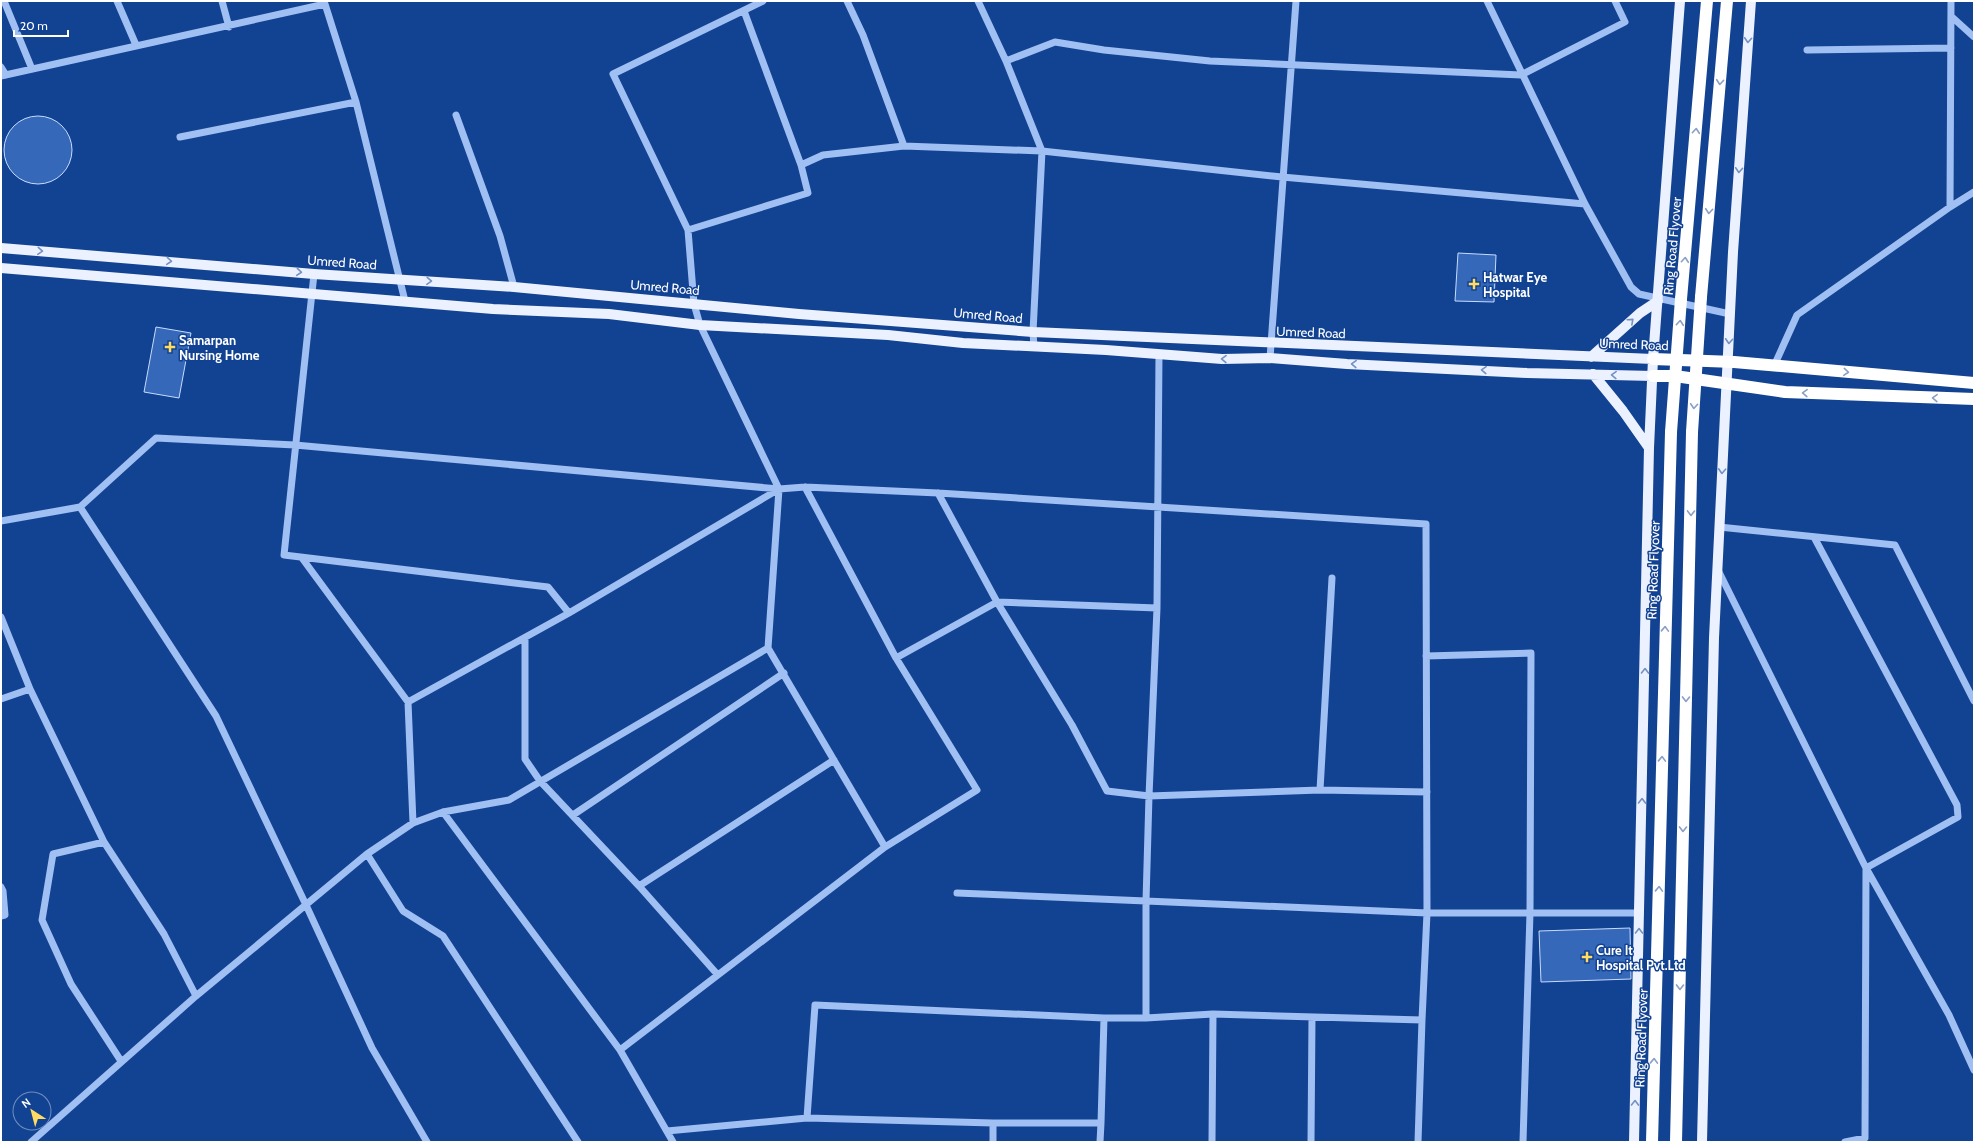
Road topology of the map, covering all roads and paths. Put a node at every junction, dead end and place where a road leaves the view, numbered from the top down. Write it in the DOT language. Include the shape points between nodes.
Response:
graph roads {
  1 [pos="4,1"];
  2 [pos="117,1"];
  3 [pos="222,1"];
  4 [pos="763,1"];
  5 [pos="847,1"];
  6 [pos="978,1"];
  7 [pos="1296,1"];
  8 [pos="1487,1"];
  9 [pos="1615,1"];
  10 [pos="1680,1"];
  11 [pos="1708,1"];
  12 [pos="1727,1"];
  13 [pos="1751,1"];
  14 [pos="1951,1"];
  15 [pos="325,2"];
  16 [pos="744,11"];
  17 [pos="1952,17"];
  18 [pos="229,27"];
  19 [pos="1974,37"];
  20 [pos="136,46"];
  21 [pos="1951,48"];
  22 [pos="1807,50"];
  23 [pos="1006,60"];
  24 [pos="1291,65"];
  25 [pos="1,67"];
  26 [pos="32,69"];
  27 [pos="1521,75"];
  28 [pos="4,76"];
  29 [pos="356,102"];
  30 [pos="456,115"];
  31 [pos="180,137"];
  32 [pos="904,146"];
  33 [pos="1042,151"];
  34 [pos="801,165"];
  35 [pos="1282,177"];
  36 [pos="1974,192"];
  37 [pos="1585,204"];
  38 [pos="1950,207"];
  39 [pos="688,230"];
  40 [pos="1,248"];
  41 [pos="1,268"];
  42 [pos="314,274"];
  43 [pos="399,280"];
  44 [pos="514,287"];
  45 [pos="312,294"];
  46 [pos="1658,299"];
  47 [pos="405,301"];
  48 [pos="694,304"];
  49 [pos="1730,314"];
  50 [pos="700,325"];
  51 [pos="1033,332"];
  52 [pos="1272,344"];
  53 [pos="1034,347"];
  54 [pos="1468,352"];
  55 [pos="1159,354"];
  56 [pos="1591,357"];
  57 [pos="1270,358"];
  58 [pos="1653,359"];
  59 [pos="1727,362"];
  60 [pos="1774,366"];
  61 [pos="1466,369"];
  62 [pos="1593,374"];
  63 [pos="1653,376"];
  64 [pos="1974,383"];
  65 [pos="1726,384"];
  66 [pos="1974,399"];
  67 [pos="295,445"];
  68 [pos="1649,448"];
  69 [pos="805,487"];
  70 [pos="779,489"];
  71 [pos="938,493"];
  72 [pos="1158,506"];
  73 [pos="80,507"];
  74 [pos="1,521"];
  75 [pos="1719,527"];
  76 [pos="1814,537"];
  77 [pos="302,558"];
  78 [pos="1717,568"];
  79 [pos="1332,578"];
  80 [pos="996,602"];
  81 [pos="1157,608"];
  82 [pos="569,613"];
  83 [pos="1,617"];
  84 [pos="525,638"];
  85 [pos="768,648"];
  86 [pos="1426,656"];
  87 [pos="896,658"];
  88 [pos="784,673"];
  89 [pos="30,689"];
  90 [pos="1,699"];
  91 [pos="408,702"];
  92 [pos="1974,702"];
  93 [pos="834,760"];
  94 [pos="540,781"];
  95 [pos="1320,790"];
  96 [pos="1427,792"];
  97 [pos="1149,796"];
  98 [pos="443,812"];
  99 [pos="572,815"];
  100 [pos="413,823"];
  101 [pos="104,842"];
  102 [pos="885,847"];
  103 [pos="367,854"];
  104 [pos="1866,868"];
  105 [pos="639,886"];
  106 [pos="1,887"];
  107 [pos="957,892"];
  108 [pos="1146,900"];
  109 [pos="306,905"];
  110 [pos="1428,913"];
  111 [pos="1530,913"];
  112 [pos="1640,913"];
  113 [pos="1,916"];
  114 [pos="717,974"];
  115 [pos="196,996"];
  116 [pos="1213,1014"];
  117 [pos="1312,1017"];
  118 [pos="1104,1018"];
  119 [pos="1146,1018"];
  120 [pos="1422,1020"];
  121 [pos="620,1050"];
  122 [pos="121,1061"];
  123 [pos="1974,1070"];
  124 [pos="807,1118"];
  125 [pos="1101,1123"];
  126 [pos="993,1124"];
  127 [pos="667,1131"];
  128 [pos="31,1142"];
  129 [pos="427,1142"];
  130 [pos="578,1142"];
  131 [pos="673,1142"];
  132 [pos="993,1142"];
  133 [pos="1100,1142"];
  134 [pos="1212,1142"];
  135 [pos="1311,1142"];
  136 [pos="1418,1142"];
  137 [pos="1524,1142"];
  138 [pos="1634,1142"];
  139 [pos="1652,1142"];
  140 [pos="1676,1142"];
  141 [pos="1702,1142"];
  142 [pos="1845,1142"];
  1 -- 26 [label="street"];
  2 -- 20 [label="street"];
  3 -- 18 [label="street"];
  4 -- 16 [label="street"];
  5 -- 32 [label="street" via="863,35"];
  6 -- 23 [label="street"];
  7 -- 24 [label="street"];
  8 -- 27 [label="street"];
  9 -- 27 [label="street" via="1625,22"];
  10 -- 46 [label="main road"];
  139 -- 11 [label="highway, Ring Road Flyover, one-way, bridge" via="1671,432"];
  12 -- 140 [label="highway, one-way, bridge" via="1692,432"];
  13 -- 49 [label="main road, one-way"];
  14 -- 17 [label="street"];
  15 -- 18 [label="street"];
  15 -- 29 [label="street"];
  16 -- 34 [label="street"];
  16 -- 39 [label="street" via="613,74"];
  17 -- 19 [label="street"];
  17 -- 21 [label="street"];
  18 -- 20 [label="street"];
  20 -- 26 [label="street"];
  21 -- 22 [label="street"];
  21 -- 38 [label="street"];
  23 -- 24 [label="street" via="1055,42 1210,61"];
  23 -- 33 [label="street"];
  24 -- 27 [label="street"];
  24 -- 35 [label="street"];
  25 -- 28 [label="street"];
  26 -- 28 [label="street"];
  27 -- 37 [label="street"];
  29 -- 31 [label="street"];
  29 -- 43 [label="street"];
  30 -- 44 [label="street" via="500,236"];
  32 -- 33 [label="street"];
  32 -- 34 [label="street" via="823,155"];
  33 -- 35 [label="street"];
  33 -- 51 [label="street"];
  34 -- 39 [label="street" via="808,193"];
  35 -- 37 [label="street"];
  35 -- 52 [label="street"];
  36 -- 38 [label="street"];
  37 -- 46 [label="street" via="1631,287 1639,294"];
  38 -- 60 [label="street" via="1798,315"];
  39 -- 48 [label="street"];
  40 -- 42 [label="main road, Umred Road, one-way"];
  41 -- 45 [label="main road"];
  42 -- 43 [label="main road, Umred Road"];
  42 -- 45 [label="street"];
  43 -- 44 [label="main road, Umred Road, one-way"];
  43 -- 47 [label="street"];
  44 -- 48 [label="main road, Umred Road"];
  45 -- 47 [label="main road"];
  45 -- 67 [label="street"];
  46 -- 49 [label="street"];
  56 -- 46 [label="main road, one-way"];
  46 -- 58 [label="main road"];
  47 -- 50 [label="main road" via="493,309 609,314"];
  48 -- 50 [label="street"];
  48 -- 51 [label="main road, Umred Road"];
  49 -- 59 [label="main road, one-way"];
  50 -- 53 [label="main road" via="888,335"];
  50 -- 70 [label="street"];
  51 -- 52 [label="main road, Umred Road"];
  51 -- 53 [label="street"];
  52 -- 54 [label="main road, Umred Road"];
  52 -- 57 [label="street"];
  53 -- 55 [label="main road"];
  54 -- 56 [label="main road, Umred Road"];
  54 -- 61 [label="main road"];
  57 -- 55 [label="main road, one-way" via="1222,359"];
  55 -- 72 [label="street"];
  56 -- 58 [label="main road, Umred Road"];
  61 -- 57 [label="main road, one-way"];
  58 -- 59 [label="highway, Umred Road"];
  58 -- 63 [label="main road"];
  59 -- 60 [label="highway, Umred Road"];
  59 -- 65 [label="main road"];
  60 -- 64 [label="highway, Umred Road, one-way"];
  62 -- 61 [label="main road, one-way"];
  63 -- 62 [label="main road, one-way"];
  62 -- 68 [label="main road"];
  63 -- 65 [label="highway" via="1675,376"];
  63 -- 68 [label="main road"];
  66 -- 65 [label="highway, one-way" via="1784,392"];
  65 -- 75 [label="main road, one-way"];
  67 -- 70 [label="street"];
  67 -- 73 [label="street" via="156,438"];
  67 -- 77 [label="street" via="284,555"];
  112 -- 68 [label="main road, one-way"];
  69 -- 70 [label="street"];
  69 -- 71 [label="street"];
  69 -- 87 [label="street"];
  70 -- 82 [label="street"];
  70 -- 85 [label="street"];
  71 -- 72 [label="street"];
  71 -- 80 [label="street"];
  72 -- 81 [label="street"];
  72 -- 86 [label="street" via="1426,524"];
  73 -- 74 [label="street"];
  73 -- 109 [label="street" via="216,716"];
  75 -- 76 [label="street"];
  75 -- 78 [label="main road"];
  76 -- 92 [label="street" via="1895,545"];
  76 -- 104 [label="street" via="1957,805 1958,817"];
  77 -- 82 [label="street" via="548,587"];
  77 -- 91 [label="street"];
  78 -- 104 [label="street"];
  78 -- 141 [label="main road"];
  79 -- 95 [label="street"];
  80 -- 81 [label="street"];
  80 -- 87 [label="street"];
  80 -- 97 [label="street" via="1072,725 1107,791"];
  81 -- 97 [label="street"];
  82 -- 84 [label="street"];
  83 -- 89 [label="street"];
  84 -- 91 [label="street"];
  84 -- 94 [label="street" via="525,759"];
  85 -- 88 [label="street"];
  85 -- 94 [label="street"];
  86 -- 96 [label="street"];
  86 -- 111 [label="street" via="1531,653"];
  87 -- 102 [label="street" via="977,790"];
  88 -- 93 [label="street"];
  88 -- 99 [label="street"];
  89 -- 90 [label="street"];
  89 -- 101 [label="street"];
  91 -- 100 [label="street"];
  93 -- 102 [label="street"];
  93 -- 105 [label="street"];
  94 -- 98 [label="street" via="509,800"];
  94 -- 99 [label="street"];
  95 -- 96 [label="street"];
  95 -- 97 [label="street"];
  96 -- 110 [label="street"];
  97 -- 108 [label="street"];
  98 -- 100 [label="street"];
  98 -- 121 [label="street"];
  99 -- 105 [label="street"];
  100 -- 103 [label="street"];
  101 -- 115 [label="street" via="164,934"];
  101 -- 122 [label="street" via="53,854 42,920 71,984"];
  102 -- 114 [label="street"];
  103 -- 109 [label="street"];
  103 -- 130 [label="street" via="403,911 443,936"];
  104 -- 123 [label="street" via="1949,1015"];
  104 -- 142 [label="street" via="1865,1138"];
  105 -- 114 [label="street"];
  106 -- 113 [label="street" via="5,915"];
  107 -- 108 [label="street"];
  108 -- 110 [label="street"];
  108 -- 119 [label="street"];
  109 -- 115 [label="street"];
  109 -- 129 [label="street" via="372,1048"];
  110 -- 111 [label="street"];
  110 -- 120 [label="street"];
  111 -- 112 [label="street"];
  111 -- 137 [label="street"];
  138 -- 112 [label="main road, one-way"];
  114 -- 121 [label="street"];
  115 -- 122 [label="street"];
  116 -- 117 [label="street"];
  116 -- 119 [label="street"];
  116 -- 134 [label="street"];
  117 -- 120 [label="street"];
  117 -- 135 [label="street"];
  118 -- 119 [label="street"];
  118 -- 124 [label="street" via="815,1005"];
  118 -- 125 [label="street"];
  120 -- 136 [label="street"];
  121 -- 127 [label="street"];
  122 -- 128 [label="street"];
  124 -- 126 [label="street"];
  124 -- 127 [label="street"];
  125 -- 126 [label="street"];
  125 -- 133 [label="street"];
  126 -- 132 [label="street"];
  127 -- 131 [label="street"];
}
